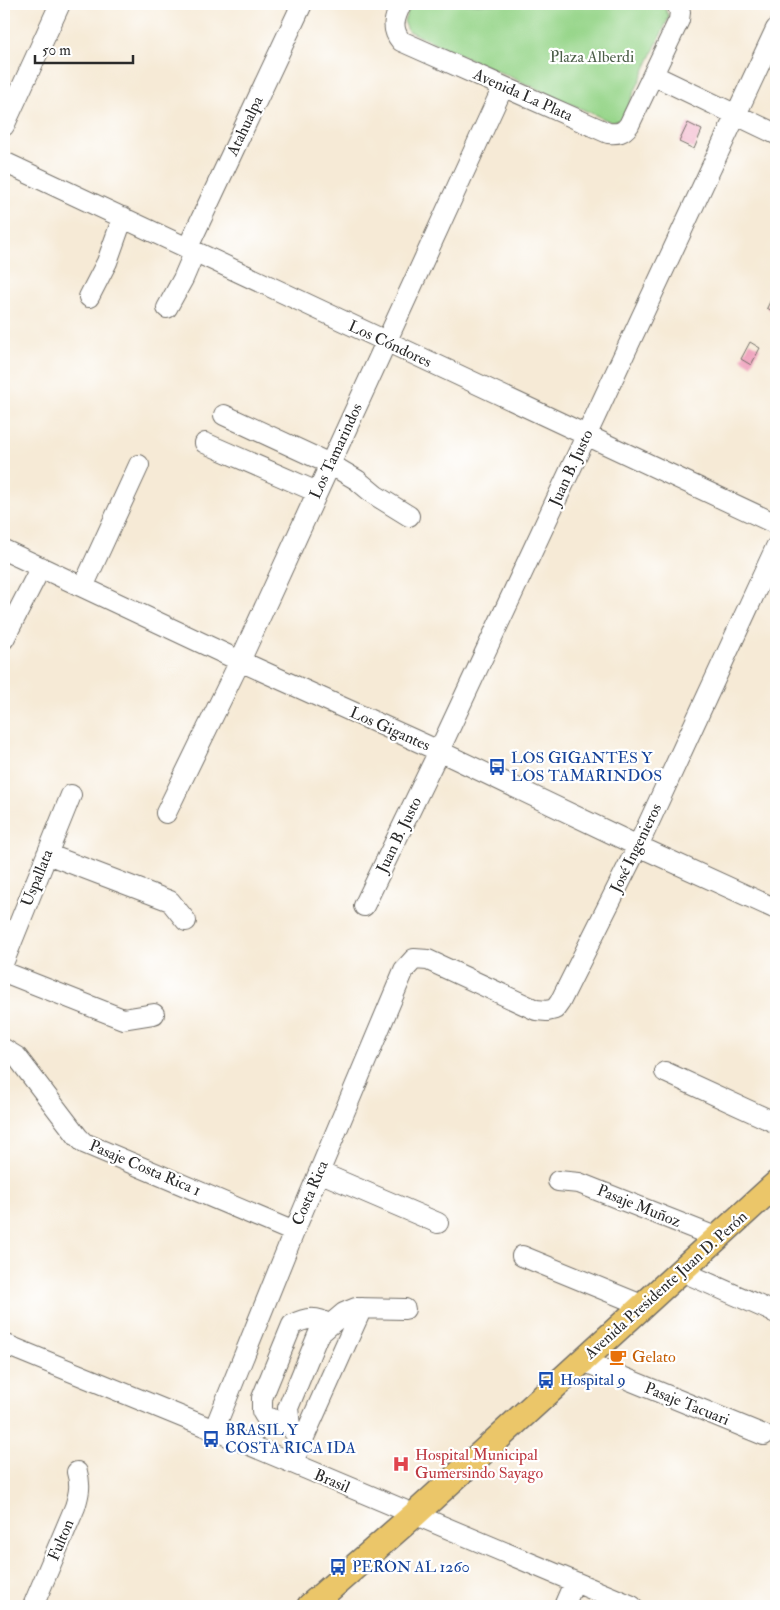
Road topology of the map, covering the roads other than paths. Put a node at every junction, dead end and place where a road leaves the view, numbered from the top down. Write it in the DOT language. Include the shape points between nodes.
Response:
graph roads {
  1 [pos="60,4"];
  2 [pos="302,4"];
  3 [pos="401,4"];
  4 [pos="677,4"];
  5 [pos="776,29"];
  6 [pos="653,75"];
  7 [pos="503,87"];
  8 [pos="736,115"];
  9 [pos="4,126"];
  10 [pos="776,134"];
  11 [pos="4,162"];
  12 [pos="123,217"];
  13 [pos="191,249"];
  14 [pos="90,297"];
  15 [pos="167,308"];
  16 [pos="387,343"];
  17 [pos="224,415"];
  18 [pos="586,435"];
  19 [pos="206,443"];
  20 [pos="330,464"];
  21 [pos="138,465"];
  22 [pos="316,492"];
  23 [pos="410,516"];
  24 [pos="776,524"];
  25 [pos="776,548"];
  26 [pos="4,550"];
  27 [pos="40,567"];
  28 [pos="84,587"];
  29 [pos="4,639"];
  30 [pos="240,661"];
  31 [pos="439,751"];
  32 [pos="71,795"];
  33 [pos="166,813"];
  34 [pos="638,846"];
  35 [pos="47,854"];
  36 [pos="364,906"];
  37 [pos="776,909"];
  38 [pos="186,921"];
  39 [pos="414,959"];
  40 [pos="4,961"];
  41 [pos="4,972"];
  42 [pos="154,1014"];
  43 [pos="4,1049"];
  44 [pos="665,1072"];
  45 [pos="776,1123"];
  46 [pos="319,1172"];
  47 [pos="558,1181"];
  48 [pos="776,1184"];
  49 [pos="438,1223"];
  50 [pos="294,1232"];
  51 [pos="718,1238"];
  52 [pos="522,1256"];
  53 [pos="681,1272"];
  54 [pos="644,1306"];
  55 [pos="362,1308"];
  56 [pos="405,1309"];
  57 [pos="776,1313"];
  58 [pos="329,1325"];
  59 [pos="4,1344"];
  60 [pos="583,1362"];
  61 [pos="290,1426"];
  62 [pos="214,1430"];
  63 [pos="764,1435"];
  64 [pos="302,1444"];
  65 [pos="292,1464"];
  66 [pos="77,1472"];
  67 [pos="414,1515"];
  68 [pos="574,1583"];
  69 [pos="33,1606"];
  70 [pos="310,1606"];
  71 [pos="564,1606"];
  72 [pos="632,1606"];
  1 -- 9 [label="street"];
  2 -- 13 [label="street, Atahualpa"];
  3 -- 7 [label="street, Avenida La Plata" via="394,26 401,41"];
  4 -- 6 [label="street, Avenida La Plata" via="679,20"];
  5 -- 8 [label="street, Juan B. Justo"];
  6 -- 7 [label="street, Avenida La Plata" via="629,125 615,134"];
  6 -- 8 [label="street"];
  7 -- 16 [label="street, Los Tamarindos"];
  8 -- 10 [label="street"];
  8 -- 18 [label="street, Juan B. Justo"];
  11 -- 12 [label="street, Los Cóndores"];
  12 -- 13 [label="street, Los Cóndores"];
  12 -- 14 [label="street"];
  13 -- 15 [label="street, Atahualpa" via="183,279"];
  13 -- 16 [label="street, Los Cóndores"];
  16 -- 18 [label="street, Los Cóndores"];
  16 -- 20 [label="street, Los Tamarindos"];
  17 -- 20 [label="street"];
  18 -- 24 [label="street, Los Cóndores"];
  18 -- 31 [label="street, Juan B. Justo"];
  19 -- 22 [label="street"];
  20 -- 22 [label="street, Los Tamarindos"];
  20 -- 23 [label="street"];
  21 -- 28 [label="street"];
  22 -- 30 [label="street, Los Tamarindos"];
  25 -- 34 [label="street, José Ingenieros"];
  26 -- 27 [label="street, Los Gigantes"];
  27 -- 28 [label="street, Los Gigantes"];
  27 -- 29 [label="street"];
  28 -- 30 [label="street, Los Gigantes"];
  30 -- 31 [label="street, Los Gigantes"];
  30 -- 33 [label="street, Los Tamarindos"];
  31 -- 34 [label="street, Los Gigantes"];
  31 -- 36 [label="street, Juan B. Justo"];
  32 -- 35 [label="street, Uspallata"];
  34 -- 37 [label="street, Los Gigantes"];
  34 -- 39 [label="street, José Ingenieros" via="555,1009 536,1010 428,960"];
  35 -- 38 [label="street" via="170,901"];
  35 -- 40 [label="street, Uspallata"];
  39 -- 46 [label="street, Costa Rica" via="404,970"];
  41 -- 42 [label="street" via="124,1019"];
  43 -- 50 [label="street, Pasaje Costa Rica 1" via="17,1056 84,1143"];
  44 -- 45 [label="street"];
  46 -- 49 [label="street"];
  46 -- 50 [label="street, Costa Rica"];
  47 -- 51 [label="street, Pasaje Muñoz" via="579,1182"];
  48 -- 51 [label="main road, Avenida Presidente Juan D. Perón"];
  50 -- 62 [label="street, Costa Rica"];
  51 -- 53 [label="main road, Avenida Presidente Juan D. Perón"];
  52 -- 54 [label="street"];
  53 -- 54 [label="main road, Avenida Presidente Juan D. Perón"];
  53 -- 57 [label="street"];
  54 -- 60 [label="main road, Avenida Presidente Juan D. Perón"];
  55 -- 56 [label="street"];
  55 -- 58 [label="street" via="344,1313"];
  55 -- 64 [label="street"];
  58 -- 61 [label="street" via="318,1335 288,1408"];
  58 -- 61 [label="street" via="323,1320 310,1318 292,1326 262,1398 265,1416"];
  59 -- 62 [label="street, Brasil"];
  60 -- 63 [label="street, Pasaje Tacuari"];
  60 -- 67 [label="main road, Avenida Presidente Juan D. Perón"];
  61 -- 64 [label="street"];
  62 -- 65 [label="street, Brasil"];
  64 -- 65 [label="street"];
  65 -- 67 [label="street, Brasil"];
  66 -- 69 [label="street, Fulton" via="80,1491 75,1507"];
  67 -- 68 [label="street, Brasil"];
  67 -- 70 [label="main road, Avenida Presidente Juan D. Perón"];
  68 -- 71 [label="street"];
  68 -- 72 [label="street, Brasil"];
}
